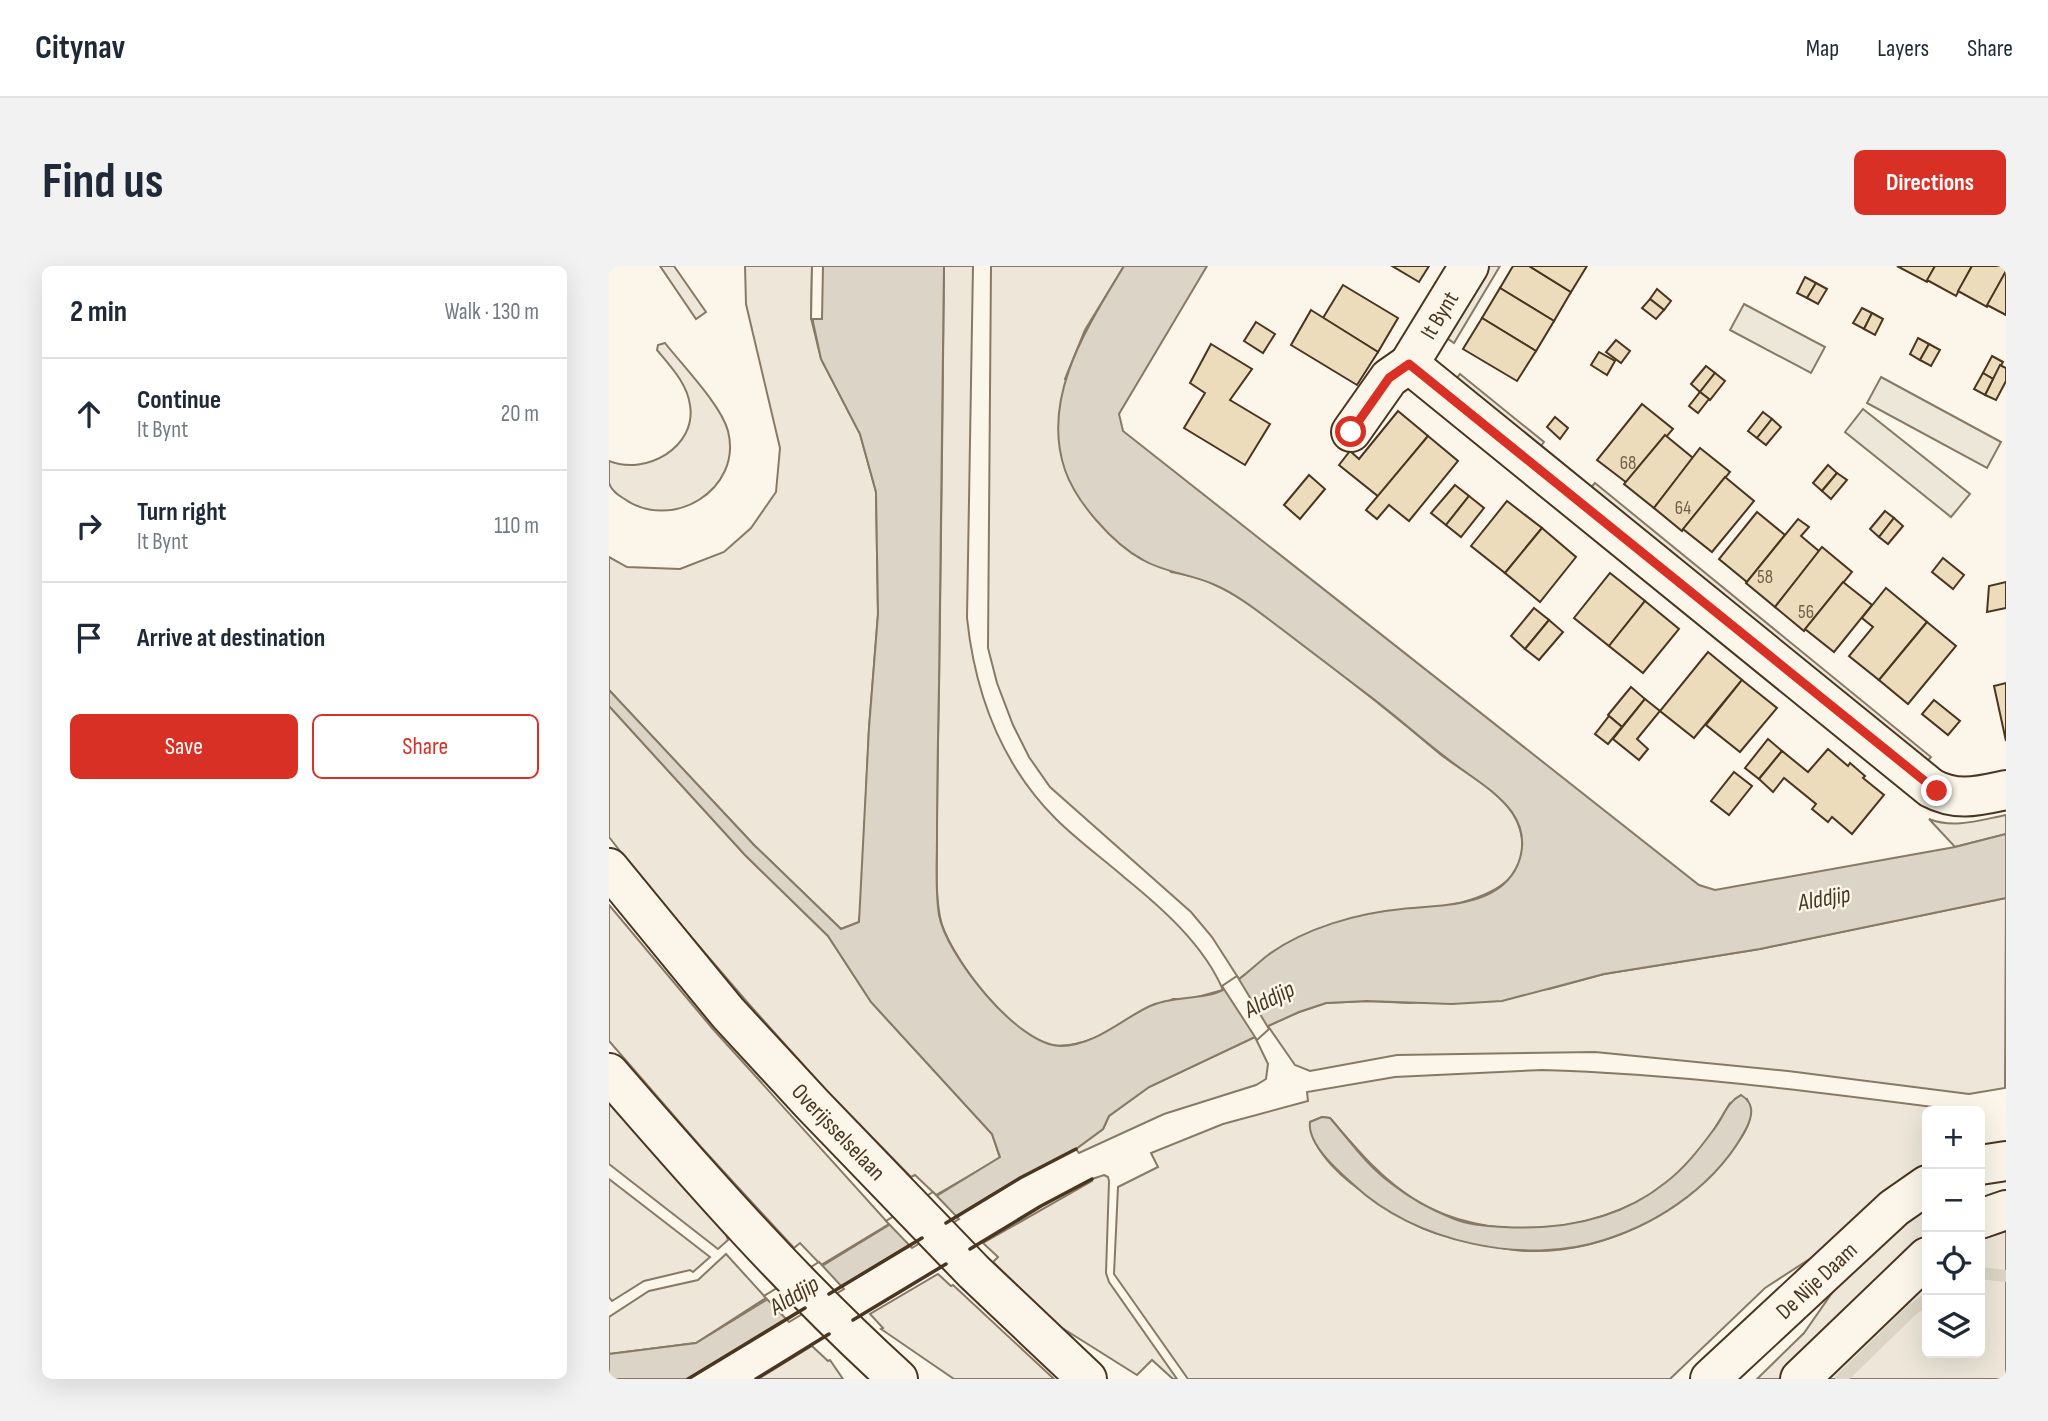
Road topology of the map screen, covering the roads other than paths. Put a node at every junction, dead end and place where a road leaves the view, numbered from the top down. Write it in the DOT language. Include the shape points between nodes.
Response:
graph roads {
  1 [pos="1469,266"];
  2 [pos="1409,364"];
  3 [pos="1351,432"];
  4 [pos="2006,790"];
  5 [pos="609,868"];
  6 [pos="609,1073"];
  7 [pos="2006,1161"];
  8 [pos="1985,1165"];
  9 [pos="1922,1188"];
  10 [pos="2006,1209"];
  11 [pos="1985,1217"];
  12 [pos="1922,1262"];
  13 [pos="898,1379"];
  14 [pos="1087,1379"];
  15 [pos="1710,1379"];
  16 [pos="1800,1379"];
  1 -- 2 [label="street, It Bynt"];
  2 -- 3 [label="street, It Bynt" via="1389,378"];
  2 -- 4 [label="street, It Bynt" via="1931,788 1956,798"];
  5 -- 14 [label="street, Overijsselselaan" via="728,1013 892,1189"];
  6 -- 13 [label="street" via="776,1259"];
  7 -- 8 [label="street"];
  9 -- 15 [label="street, De Nije Daam" via="1894,1208"];
  10 -- 11 [label="street"];
  12 -- 16 [label="street"];
}
